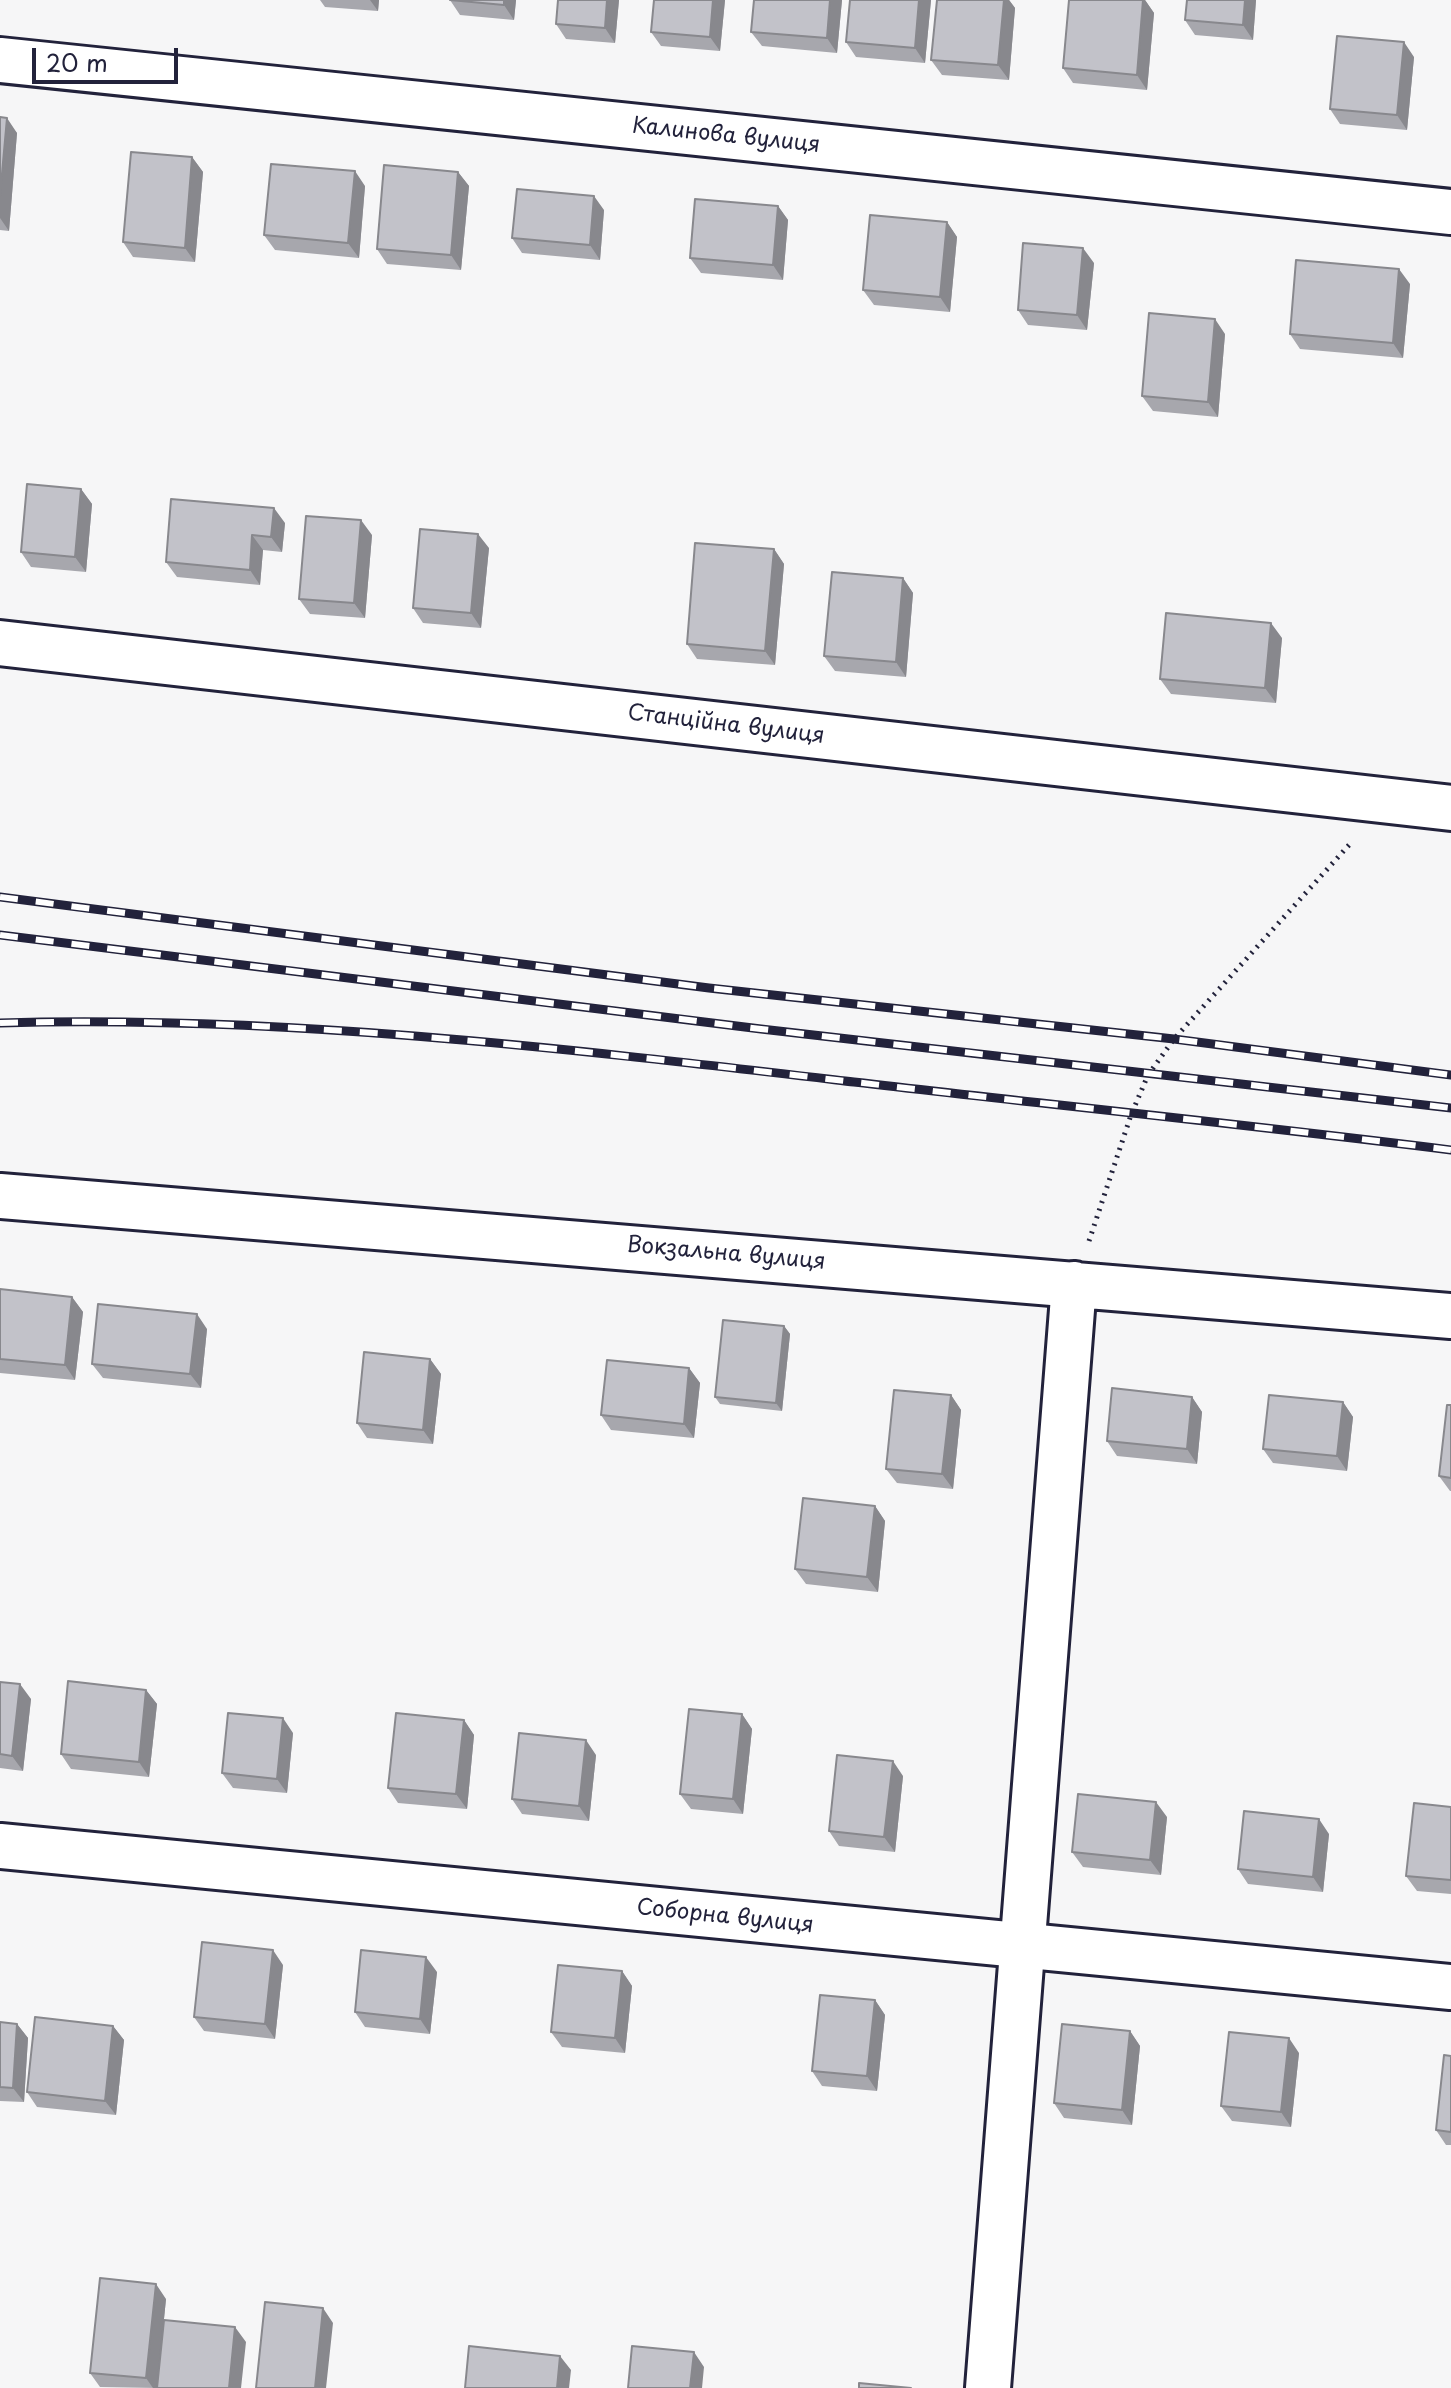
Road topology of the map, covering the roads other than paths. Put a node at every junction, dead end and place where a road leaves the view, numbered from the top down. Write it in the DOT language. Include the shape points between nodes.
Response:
graph roads {
  1 [pos="0,60"];
  2 [pos="1451,212"];
  3 [pos="0,643"];
  4 [pos="1451,808"];
  5 [pos="0,1196"];
  6 [pos="1074,1284"];
  7 [pos="1451,1316"];
  8 [pos="0,1846"];
  9 [pos="1023,1946"];
  10 [pos="1451,1987"];
  11 [pos="988,2388"];
  1 -- 2 [label="street, Калинова вулиця"];
  3 -- 4 [label="street, Станційна вулиця"];
  5 -- 6 [label="street, Вокзальна вулиця"];
  6 -- 7 [label="street, Вокзальна вулиця"];
  6 -- 9 [label="street"];
  8 -- 9 [label="street, Соборна вулиця"];
  9 -- 10 [label="street, Соборна вулиця"];
  9 -- 11 [label="street"];
}
